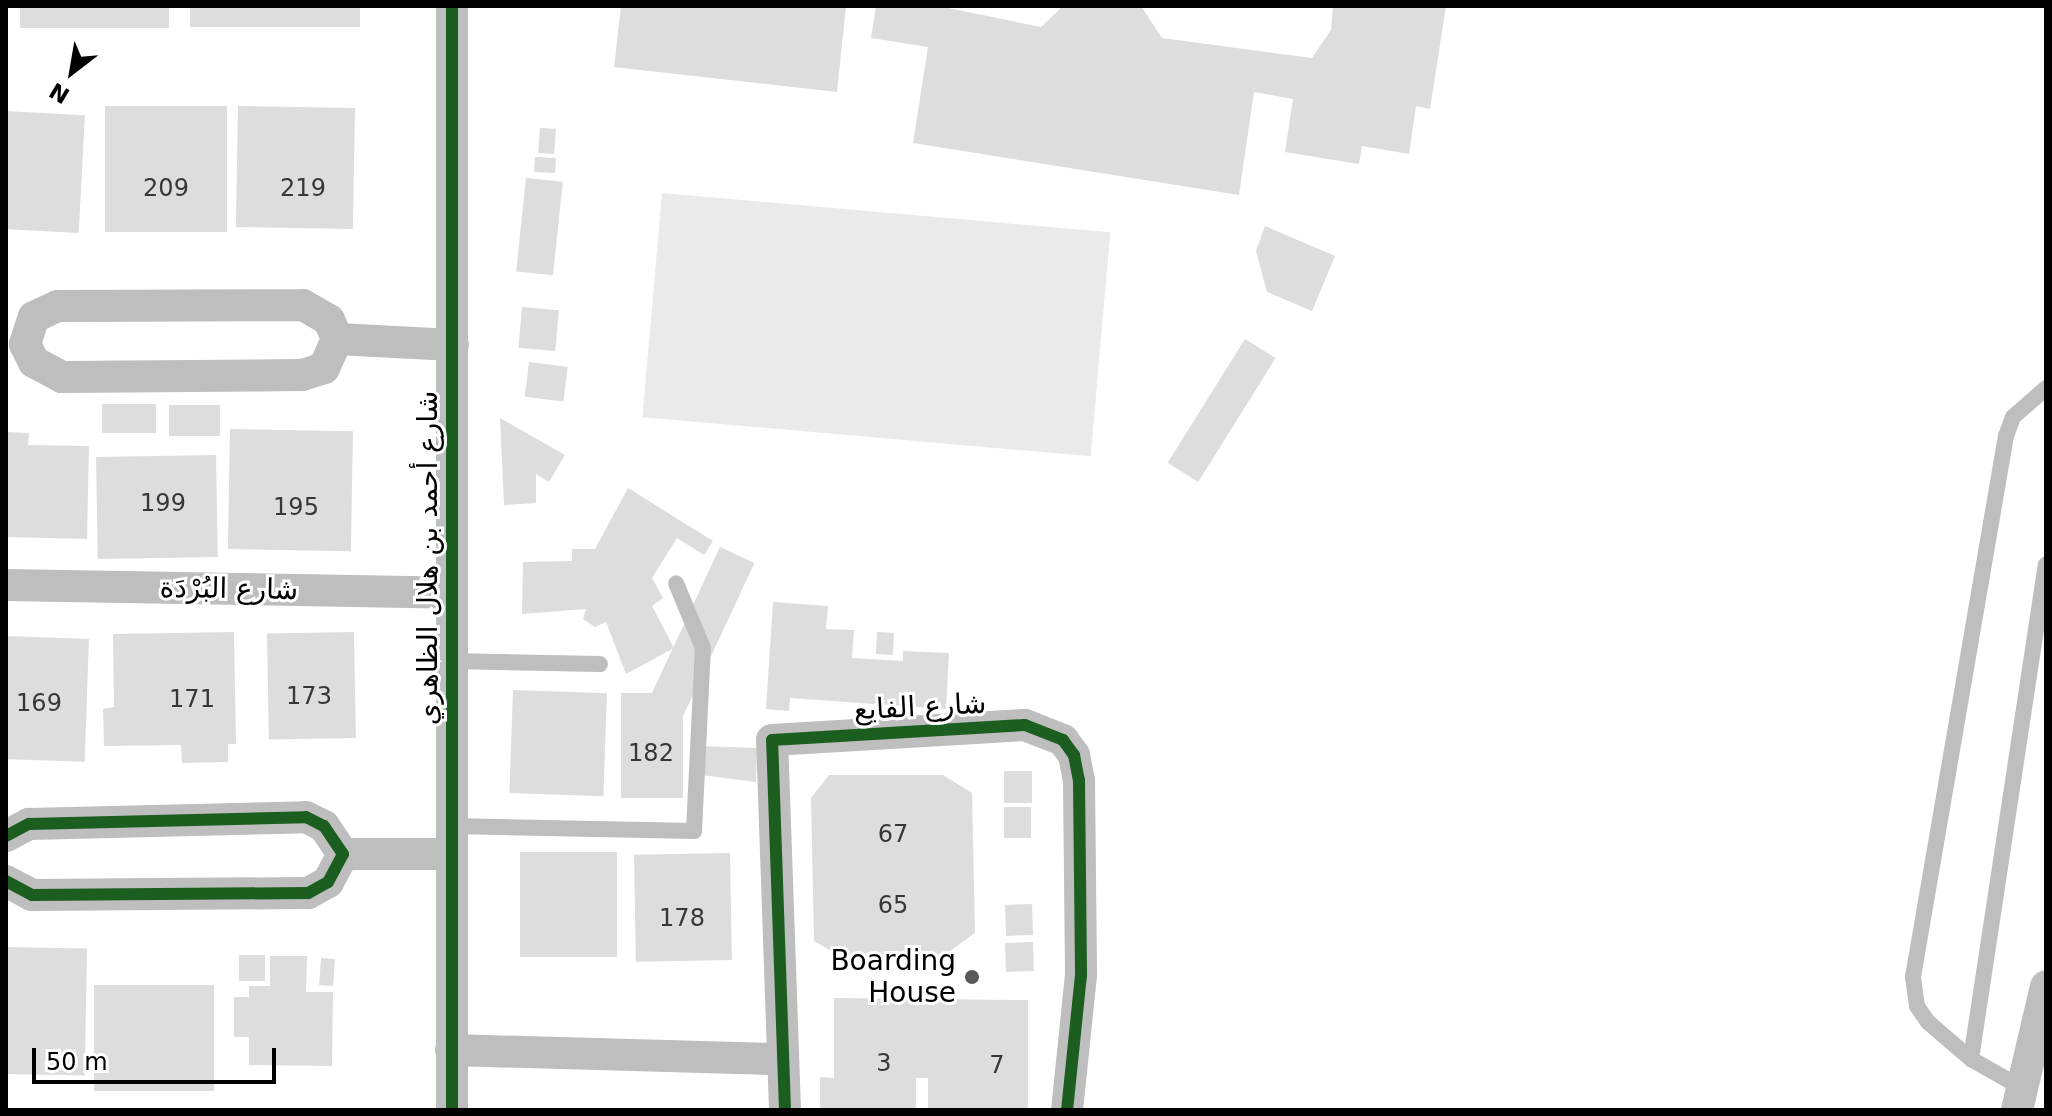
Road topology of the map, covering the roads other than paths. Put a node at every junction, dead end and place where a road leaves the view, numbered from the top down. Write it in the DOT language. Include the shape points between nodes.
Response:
graph roads {
  1 [pos="452,6"];
  2 [pos="337,339"];
  3 [pos="453,345"];
  4 [pos="2046,388"];
  5 [pos="2046,565"];
  6 [pos="676,583"];
  7 [pos="6,585"];
  8 [pos="452,593"];
  9 [pos="451,661"];
  10 [pos="600,664"];
  11 [pos="6,836"];
  12 [pos="450,840"];
  13 [pos="343,854"];
  14 [pos="6,881"];
  15 [pos="2046,986"];
  16 [pos="451,1050"];
  17 [pos="783,1059"];
  18 [pos="1971,1059"];
  19 [pos="2021,1099"];
  20 [pos="452,1110"];
  21 [pos="785,1110"];
  22 [pos="1067,1110"];
  1 -- 3 [label="street, شارع أحمد بن هلال الظاهري"];
  2 -- 2 [label="street" via="329,320 303,305 58,306 34,317 25,344 34,362 62,377 302,375 324,368"];
  2 -- 3 [label="street"];
  3 -- 8 [label="street, شارع أحمد بن هلال الظاهري"];
  4 -- 18 [label="lane" via="2013,417 2006,436 1913,977 1917,1006 1928,1022"];
  5 -- 18 [label="lane"];
  6 -- 12 [label="lane" via="703,648 694,831"];
  7 -- 8 [label="street, شارع البُرْدَة"];
  8 -- 9 [label="street, شارع أحمد بن هلال الظاهري"];
  9 -- 10 [label="lane"];
  9 -- 12 [label="street, شارع أحمد بن هلال الظاهري"];
  11 -- 13 [label="street" via="29,824 306,817 324,826"];
  12 -- 13 [label="street"];
  12 -- 16 [label="street, شارع أحمد بن هلال الظاهري"];
  13 -- 14 [label="street" via="328,882 308,893 32,895"];
  15 -- 19 [label="street"];
  16 -- 17 [label="street"];
  16 -- 20 [label="street, شارع أحمد بن هلال الظاهري"];
  17 -- 21 [label="street, شارع الفايع"];
  17 -- 22 [label="street, شارع الفايع" via="772,740 1025,725 1063,740 1074,755 1079,780 1081,975"];
  18 -- 19 [label="lane"];
}
